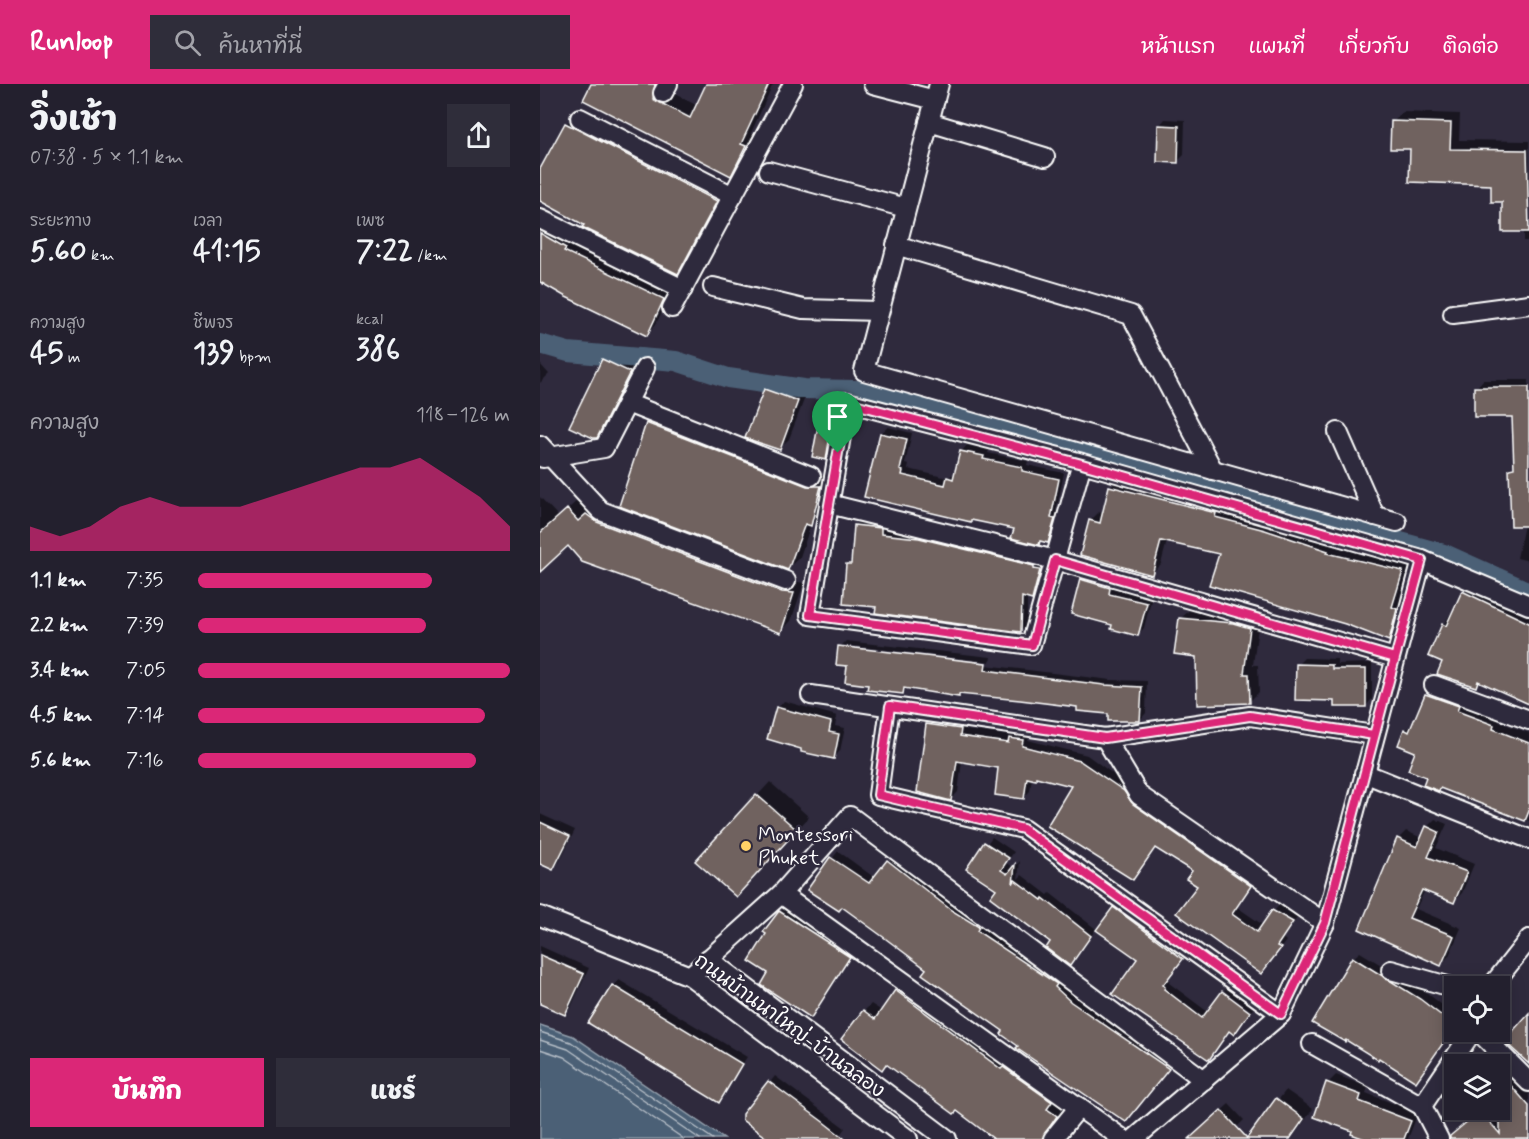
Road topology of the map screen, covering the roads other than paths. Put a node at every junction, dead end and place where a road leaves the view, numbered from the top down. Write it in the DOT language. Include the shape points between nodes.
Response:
graph roads {
  1 [pos="793,84"];
  2 [pos="873,84"];
  3 [pos="937,92"];
  4 [pos="580,118"];
  5 [pos="929,122"];
  6 [pos="1046,157"];
  7 [pos="769,171"];
  8 [pos="733,196"];
  9 [pos="906,208"];
  10 [pos="540,219"];
  11 [pos="896,245"];
  12 [pos="714,287"];
  13 [pos="683,289"];
  14 [pos="1529,304"];
  15 [pos="672,308"];
  16 [pos="879,311"];
  17 [pos="1453,314"];
  18 [pos="645,368"];
  19 [pos="627,403"];
  20 [pos="1338,432"];
  21 [pos="543,453"];
  22 [pos="1082,464"];
  23 [pos="1213,470"];
  24 [pos="811,476"];
  25 [pos="829,504"];
  26 [pos="1375,516"];
  27 [pos="1396,522"];
  28 [pos="1055,560"];
  29 [pos="1422,560"];
  30 [pos="786,581"];
  31 [pos="1529,605"];
  32 [pos="1395,658"];
  33 [pos="1434,685"];
  34 [pos="811,695"];
  35 [pos="890,706"];
  36 [pos="1529,720"];
  37 [pos="1374,735"];
  38 [pos="1105,738"];
  39 [pos="1364,773"];
  40 [pos="1529,839"];
  41 [pos="781,894"];
  42 [pos="540,916"];
  43 [pos="1325,923"];
  44 [pos="1529,939"];
  45 [pos="708,959"];
  46 [pos="1391,970"];
  47 [pos="690,976"];
  48 [pos="1500,976"];
  49 [pos="1444,985"];
  50 [pos="1281,1014"];
  51 [pos="1465,1042"];
  52 [pos="1489,1042"];
  53 [pos="1311,1044"];
  54 [pos="1204,1080"];
  55 [pos="1529,1082"];
  56 [pos="1422,1106"];
  57 [pos="1078,1107"];
  58 [pos="908,1139"];
  59 [pos="947,1139"];
  60 [pos="1053,1139"];
  61 [pos="1123,1139"];
  62 [pos="1134,1139"];
  63 [pos="1439,1139"];
  1 -- 8 [label="street"];
  2 -- 3 [label="street"];
  3 -- 5 [label="street"];
  4 -- 8 [label="street"];
  5 -- 6 [label="street"];
  5 -- 9 [label="street"];
  7 -- 9 [label="street"];
  8 -- 13 [label="street"];
  9 -- 11 [label="street"];
  10 -- 13 [label="street"];
  11 -- 16 [label="street"];
  11 -- 23 [label="street" via="1131,315"];
  12 -- 16 [label="street" via="803,309"];
  13 -- 15 [label="street"];
  14 -- 17 [label="street"];
  16 -- 23 [label="street" via="864,370"];
  18 -- 19 [label="street"];
  19 -- 21 [label="street" via="604,448"];
  19 -- 24 [label="street"];
  20 -- 26 [label="street"];
  21 -- 30 [label="street" via="601,511"];
  22 -- 25 [label="street" via="847,402"];
  22 -- 28 [label="street"];
  22 -- 29 [label="street"];
  23 -- 26 [label="street"];
  25 -- 28 [label="street"];
  25 -- 28 [label="street" via="810,615 1032,645"];
  26 -- 27 [label="street"];
  28 -- 32 [label="street"];
  29 -- 31 [label="street"];
  29 -- 32 [label="street"];
  32 -- 37 [label="street"];
  33 -- 36 [label="street"];
  34 -- 35 [label="street"];
  35 -- 38 [label="street"];
  35 -- 50 [label="street" via="878,795 1023,829"];
  37 -- 38 [label="street" via="1250,716"];
  37 -- 39 [label="street"];
  38 -- 43 [label="street" via="1139,795"];
  39 -- 40 [label="street"];
  39 -- 43 [label="street"];
  41 -- 45 [label="street"];
  41 -- 54 [label="street" via="850,816"];
  41 -- 57 [label="street"];
  42 -- 47 [label="street, ถนนบ้านนาใหญ่-บ้านฉลอง"];
  43 -- 50 [label="street"];
  44 -- 48 [label="street"];
  45 -- 47 [label="street"];
  45 -- 59 [label="street"];
  46 -- 49 [label="street"];
  47 -- 58 [label="street, ถนนบ้านนาใหญ่-บ้านฉลอง"];
  50 -- 54 [label="street"];
  51 -- 56 [label="street"];
  52 -- 55 [label="street"];
  53 -- 56 [label="street"];
  54 -- 62 [label="street"];
  56 -- 63 [label="street"];
  57 -- 60 [label="street"];
  57 -- 61 [label="street"];
}
